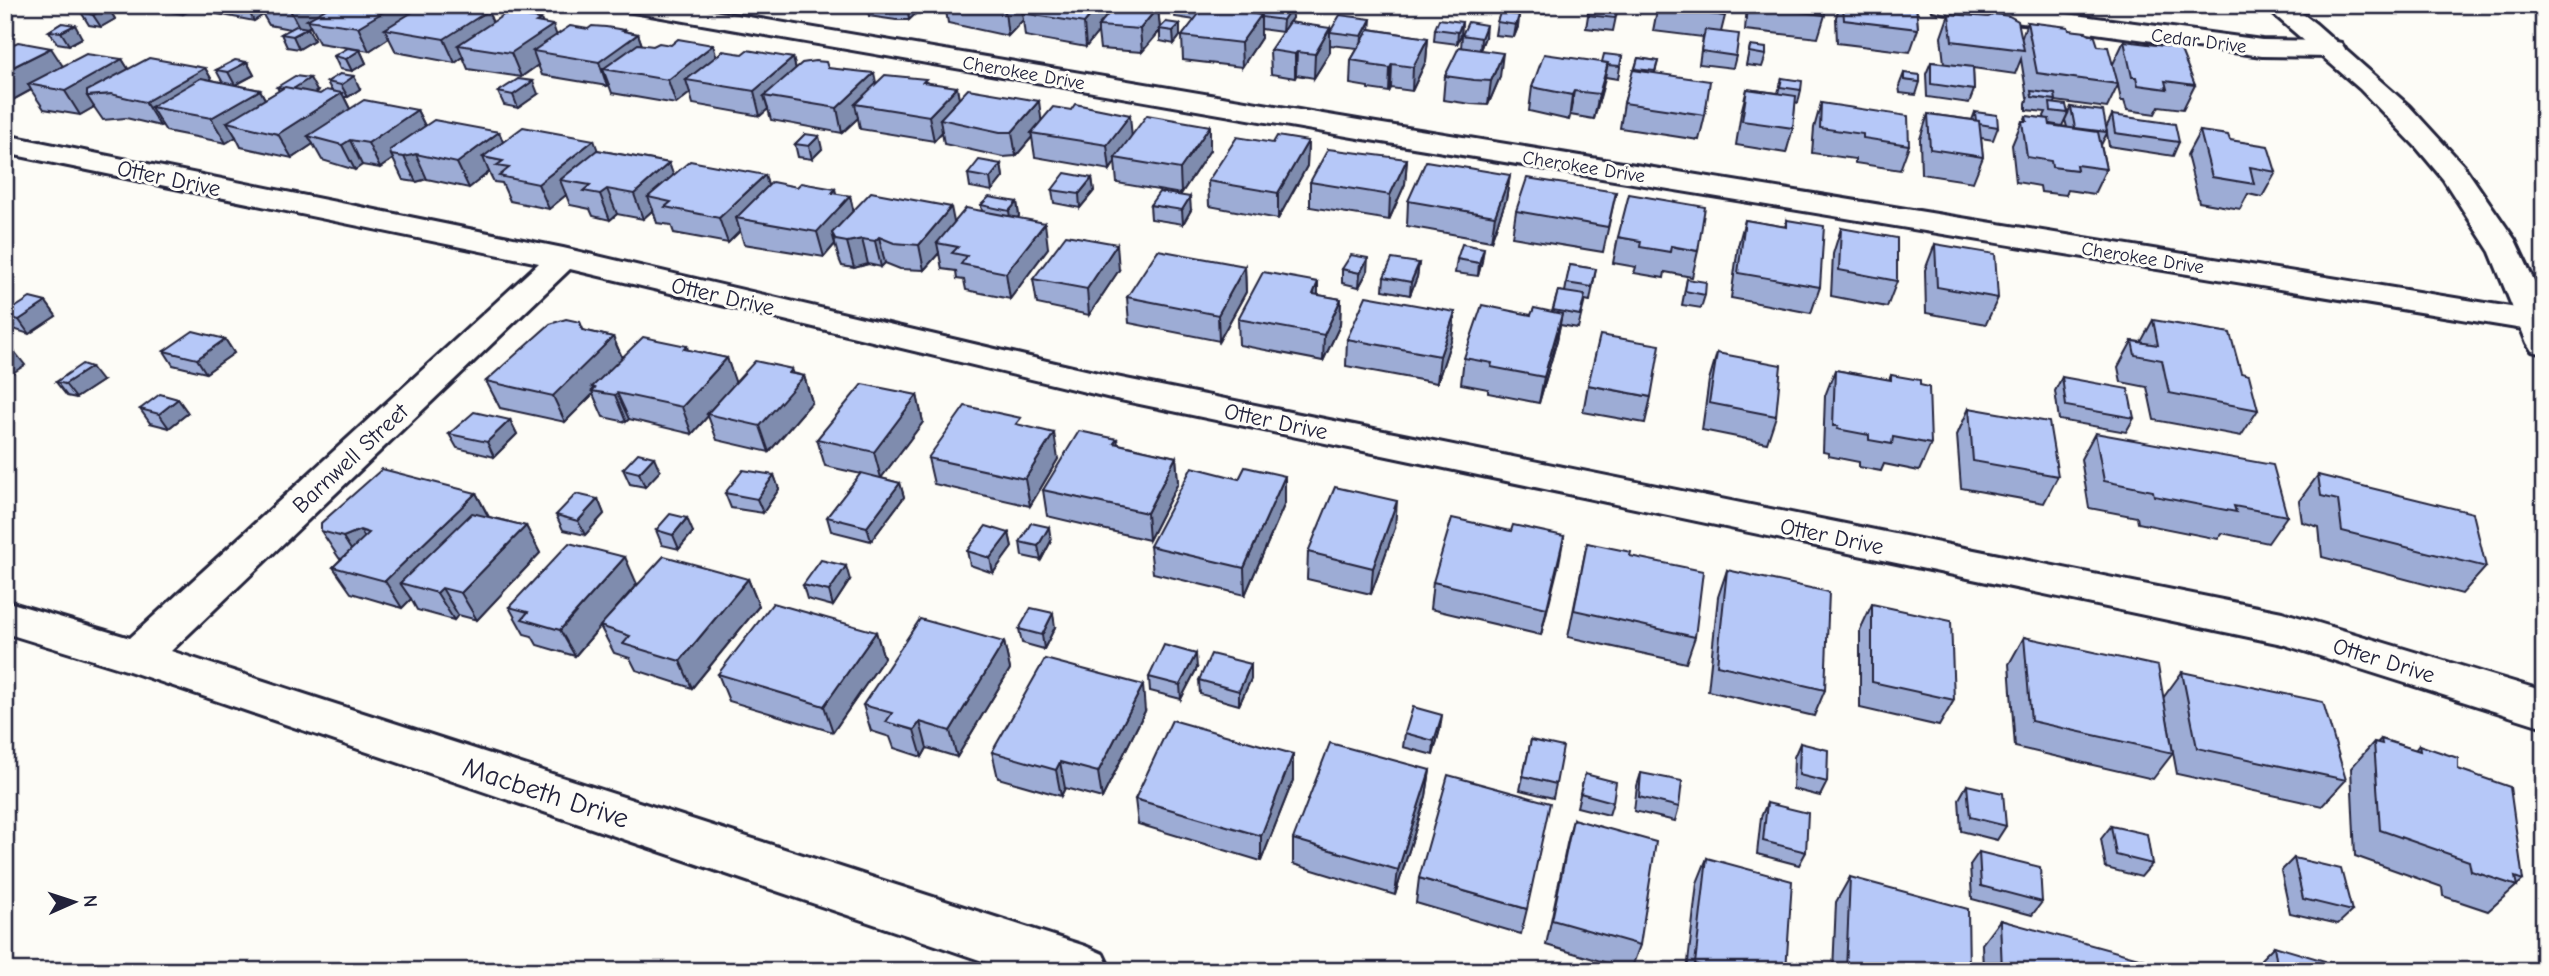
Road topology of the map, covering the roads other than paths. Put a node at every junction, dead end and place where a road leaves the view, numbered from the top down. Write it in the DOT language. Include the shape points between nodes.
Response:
graph roads {
  1 [pos="633,5"];
  2 [pos="1942,5"];
  3 [pos="2275,5"];
  4 [pos="2332,50"];
  5 [pos="5,144"];
  6 [pos="563,258"];
  7 [pos="2539,332"];
  8 [pos="5,617"];
  9 [pos="138,657"];
  10 [pos="2544,709"];
  11 [pos="1085,971"];
  1 -- 7 [label="street, Cherokee Drive"];
  2 -- 4 [label="street, Cedar Drive" via="2262,48"];
  3 -- 4 [label="street"];
  4 -- 7 [label="street" via="2407,120 2467,191 2500,242"];
  5 -- 6 [label="street, Otter Drive"];
  6 -- 9 [label="street, Barnwell Street"];
  6 -- 10 [label="street, Otter Drive" via="1111,387 2282,628"];
  8 -- 9 [label="street, Macbeth Drive"];
  9 -- 11 [label="street, Macbeth Drive"];
}
